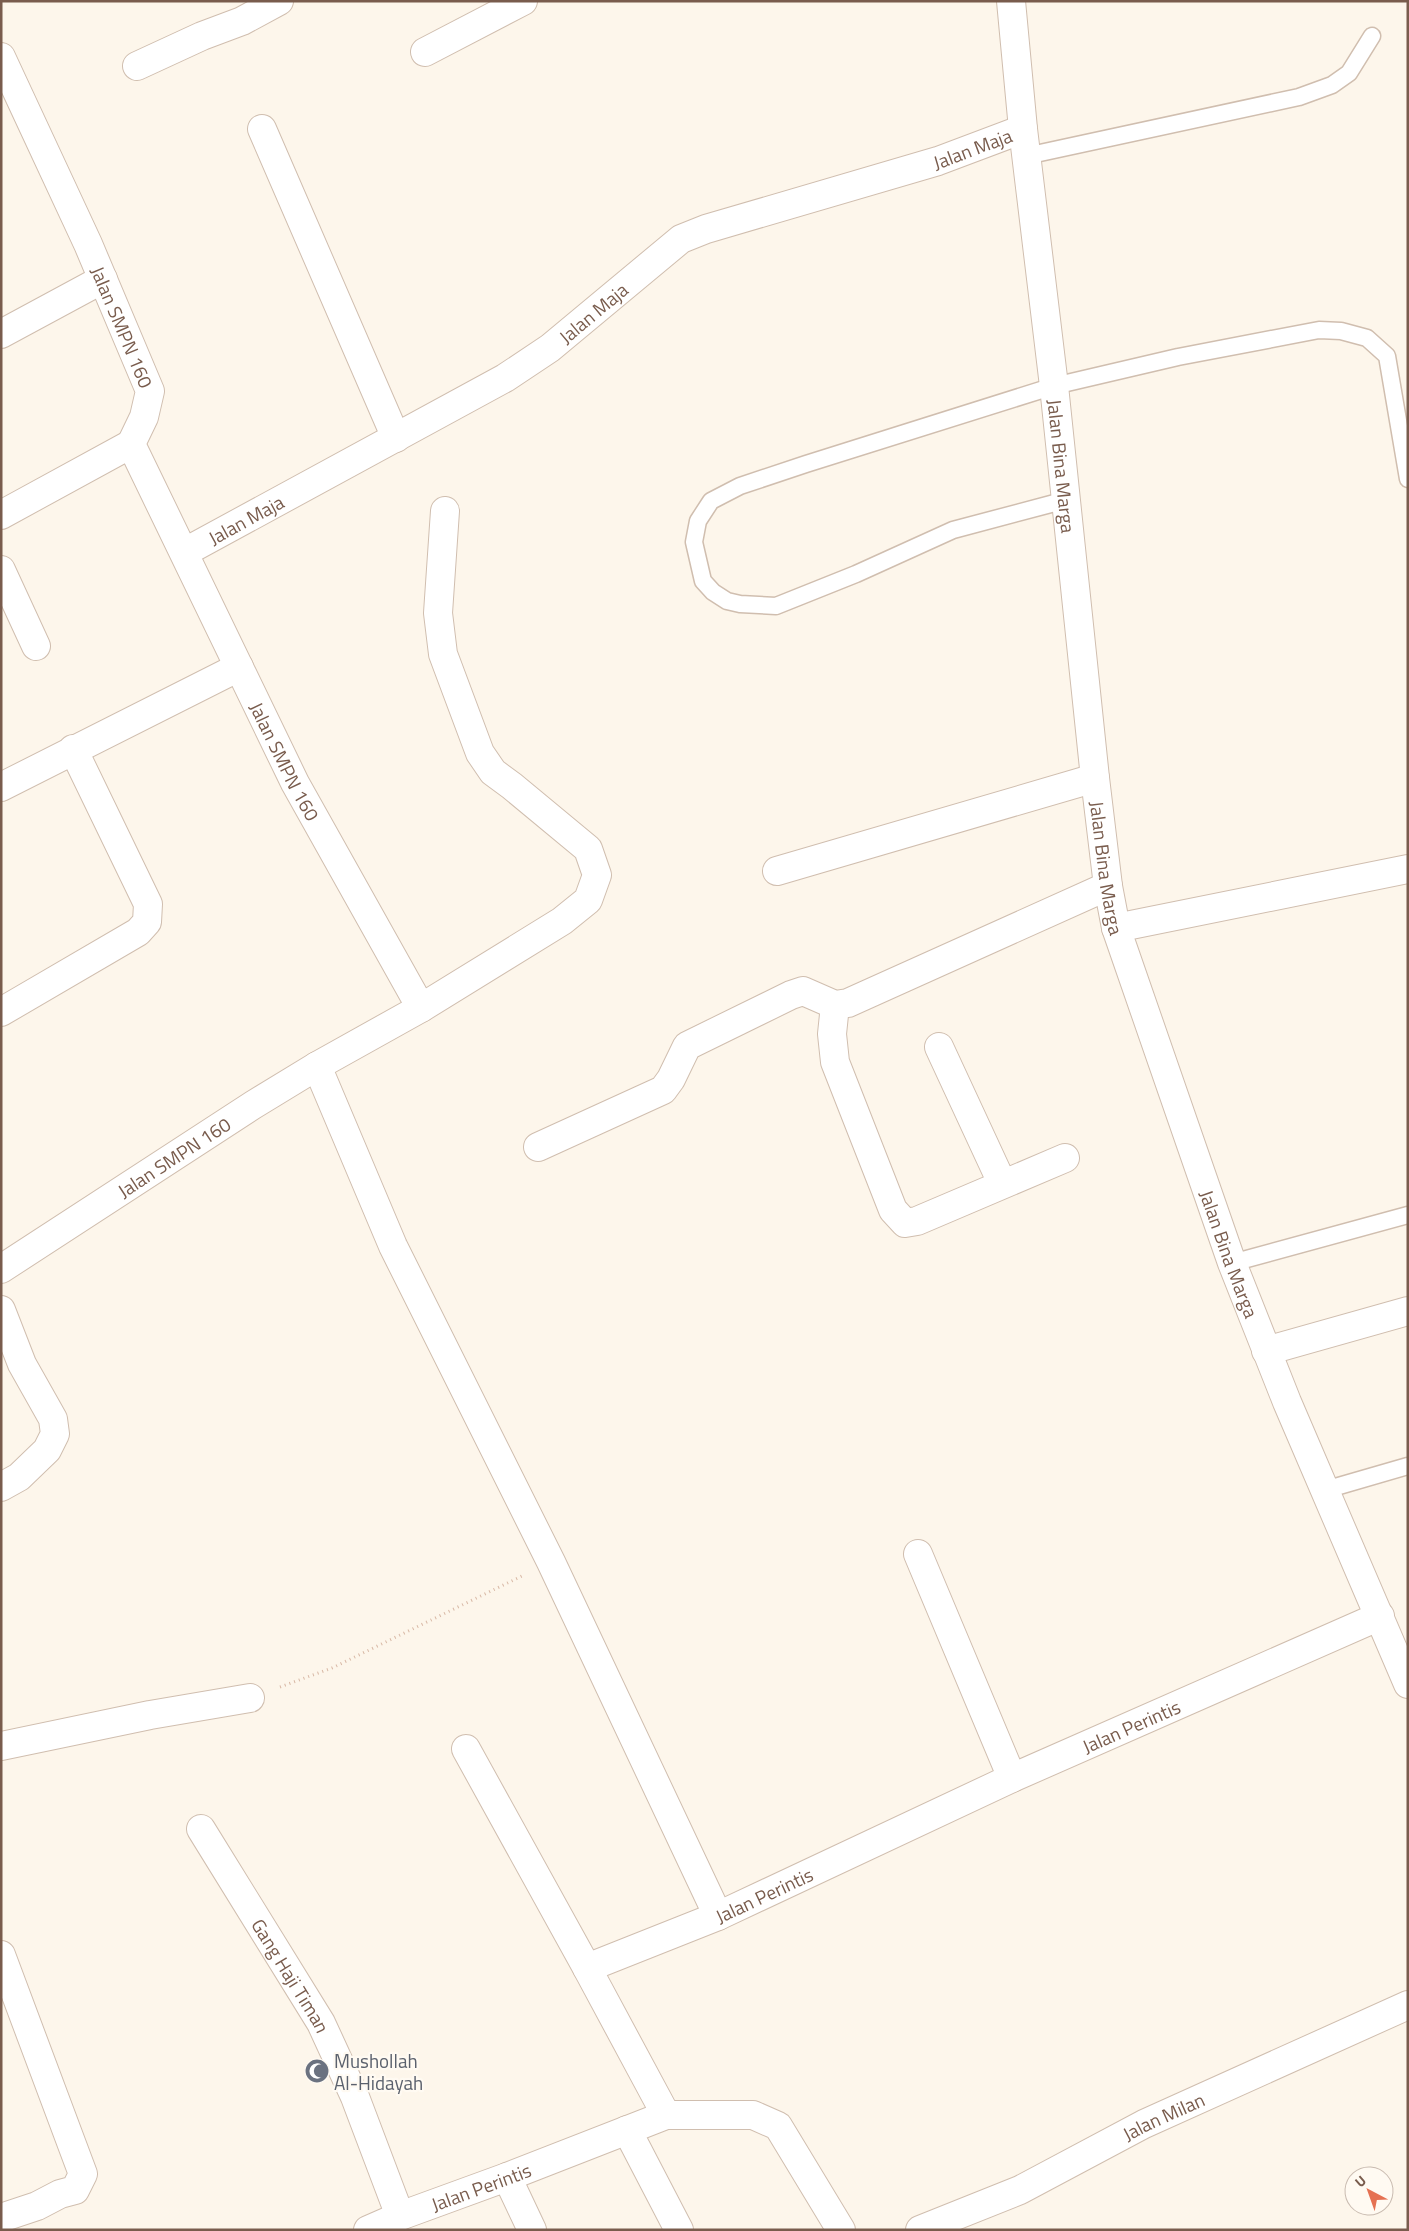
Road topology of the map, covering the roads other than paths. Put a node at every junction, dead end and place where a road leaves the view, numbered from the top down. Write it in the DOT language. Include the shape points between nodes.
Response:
graph roads {
  1 [pos="280,1"];
  2 [pos="523,1"];
  3 [pos="1011,1"];
  4 [pos="1372,36"];
  5 [pos="424,52"];
  6 [pos="1,57"];
  7 [pos="137,66"];
  8 [pos="262,129"];
  9 [pos="1023,129"];
  10 [pos="1026,156"];
  11 [pos="104,279"];
  12 [pos="1,334"];
  13 [pos="1054,386"];
  14 [pos="396,438"];
  15 [pos="131,444"];
  16 [pos="1408,479"];
  17 [pos="1066,500"];
  18 [pos="445,511"];
  19 [pos="1,516"];
  20 [pos="185,552"];
  21 [pos="1,570"];
  22 [pos="36,646"];
  23 [pos="239,666"];
  24 [pos="73,750"];
  25 [pos="1095,778"];
  26 [pos="1,787"];
  27 [pos="1408,870"];
  28 [pos="777,871"];
  29 [pos="1108,886"];
  30 [pos="1116,928"];
  31 [pos="835,1005"];
  32 [pos="421,1008"];
  33 [pos="1,1012"];
  34 [pos="939,1047"];
  35 [pos="317,1066"];
  36 [pos="538,1147"];
  37 [pos="1065,1158"];
  38 [pos="1002,1183"];
  39 [pos="1408,1215"];
  40 [pos="1232,1263"];
  41 [pos="1,1269"];
  42 [pos="1,1310"];
  43 [pos="1408,1311"];
  44 [pos="1266,1351"];
  45 [pos="11,1369"];
  46 [pos="1408,1466"];
  47 [pos="1,1487"];
  48 [pos="1325,1490"];
  49 [pos="918,1554"];
  50 [pos="1380,1616"];
  51 [pos="1408,1684"];
  52 [pos="250,1698"];
  53 [pos="1,1746"];
  54 [pos="466,1749"];
  55 [pos="1012,1778"];
  56 [pos="200,1829"];
  57 [pos="718,1916"];
  58 [pos="1,1954"];
  59 [pos="587,1968"];
  60 [pos="1408,2005"];
  61 [pos="666,2115"];
  62 [pos="627,2130"];
  63 [pos="507,2177"];
  64 [pos="400,2216"];
  65 [pos="1,2218"];
  66 [pos="368,2230"];
  67 [pos="532,2230"];
  68 [pos="679,2230"];
  69 [pos="841,2230"];
  70 [pos="920,2230"];
  1 -- 7 [label="street"];
  2 -- 5 [label="street"];
  3 -- 9 [label="street, Jalan Bina Marga"];
  4 -- 10 [label="lane" via="1348,73 1332,85 1299,97"];
  6 -- 11 [label="street, Jalan SMPN 160"];
  8 -- 14 [label="street"];
  9 -- 10 [label="street, Jalan Bina Marga"];
  9 -- 14 [label="street, Jalan Maja" via="938,161 706,228 681,239 550,348 505,378"];
  10 -- 13 [label="street, Jalan Bina Marga"];
  11 -- 12 [label="street"];
  11 -- 15 [label="street, Jalan SMPN 160" via="150,391 144,417"];
  13 -- 16 [label="lane" via="1178,357 1319,330 1341,331 1367,338 1386,356"];
  13 -- 17 [label="street, Jalan Bina Marga"];
  13 -- 17 [label="lane" via="740,486 711,500 698,521 694,542 703,581 713,592 727,601 740,604 776,606 953,530"];
  14 -- 20 [label="street, Jalan Maja"];
  15 -- 19 [label="street"];
  15 -- 20 [label="street, Jalan SMPN 160"];
  17 -- 25 [label="street, Jalan Bina Marga"];
  18 -- 32 [label="street" via="438,612 443,654 480,753 493,772 588,849 597,875 588,900 562,921"];
  20 -- 23 [label="street, Jalan SMPN 160"];
  21 -- 22 [label="street"];
  23 -- 24 [label="street"];
  23 -- 32 [label="street, Jalan SMPN 160" via="295,783"];
  24 -- 26 [label="street"];
  24 -- 33 [label="street" via="148,904 147,922 138,932"];
  25 -- 28 [label="street"];
  25 -- 29 [label="street, Jalan Bina Marga"];
  27 -- 30 [label="street"];
  29 -- 30 [label="street, Jalan Bina Marga"];
  29 -- 31 [label="street" via="848,1003"];
  30 -- 40 [label="street, Jalan Bina Marga"];
  31 -- 36 [label="street" via="804,992 791,995 687,1046 663,1090"];
  31 -- 38 [label="street" via="832,1034 836,1062 894,1210 905,1223 917,1221"];
  32 -- 35 [label="street, Jalan SMPN 160"];
  34 -- 38 [label="street"];
  35 -- 41 [label="street, Jalan SMPN 160"];
  35 -- 57 [label="street" via="393,1246 551,1562"];
  37 -- 38 [label="street"];
  39 -- 40 [label="lane"];
  40 -- 44 [label="street, Jalan Bina Marga"];
  42 -- 45 [label="street"];
  43 -- 44 [label="street"];
  44 -- 48 [label="street, Jalan Bina Marga"];
  45 -- 47 [label="street" via="53,1419 55,1434 47,1450 19,1477"];
  46 -- 48 [label="lane"];
  48 -- 50 [label="street, Jalan Bina Marga"];
  49 -- 55 [label="street"];
  50 -- 51 [label="street, Jalan Bina Marga"];
  50 -- 55 [label="street, Jalan Perintis"];
  52 -- 53 [label="street"];
  54 -- 59 [label="street"];
  55 -- 57 [label="street, Jalan Perintis"];
  56 -- 64 [label="street, Gang Haji Timan" via="320,2023 355,2097"];
  57 -- 59 [label="street, Jalan Perintis"];
  58 -- 65 [label="street" via="83,2174 75,2190"];
  59 -- 61 [label="street"];
  60 -- 70 [label="street, Jalan Milan" via="1144,2124 1020,2190"];
  61 -- 62 [label="street, Jalan Perintis"];
  61 -- 69 [label="street" via="753,2115 778,2126"];
  62 -- 63 [label="street, Jalan Perintis"];
  62 -- 68 [label="street"];
  63 -- 64 [label="street, Jalan Perintis"];
  63 -- 67 [label="street"];
  64 -- 66 [label="street, Jalan Perintis"];
}
